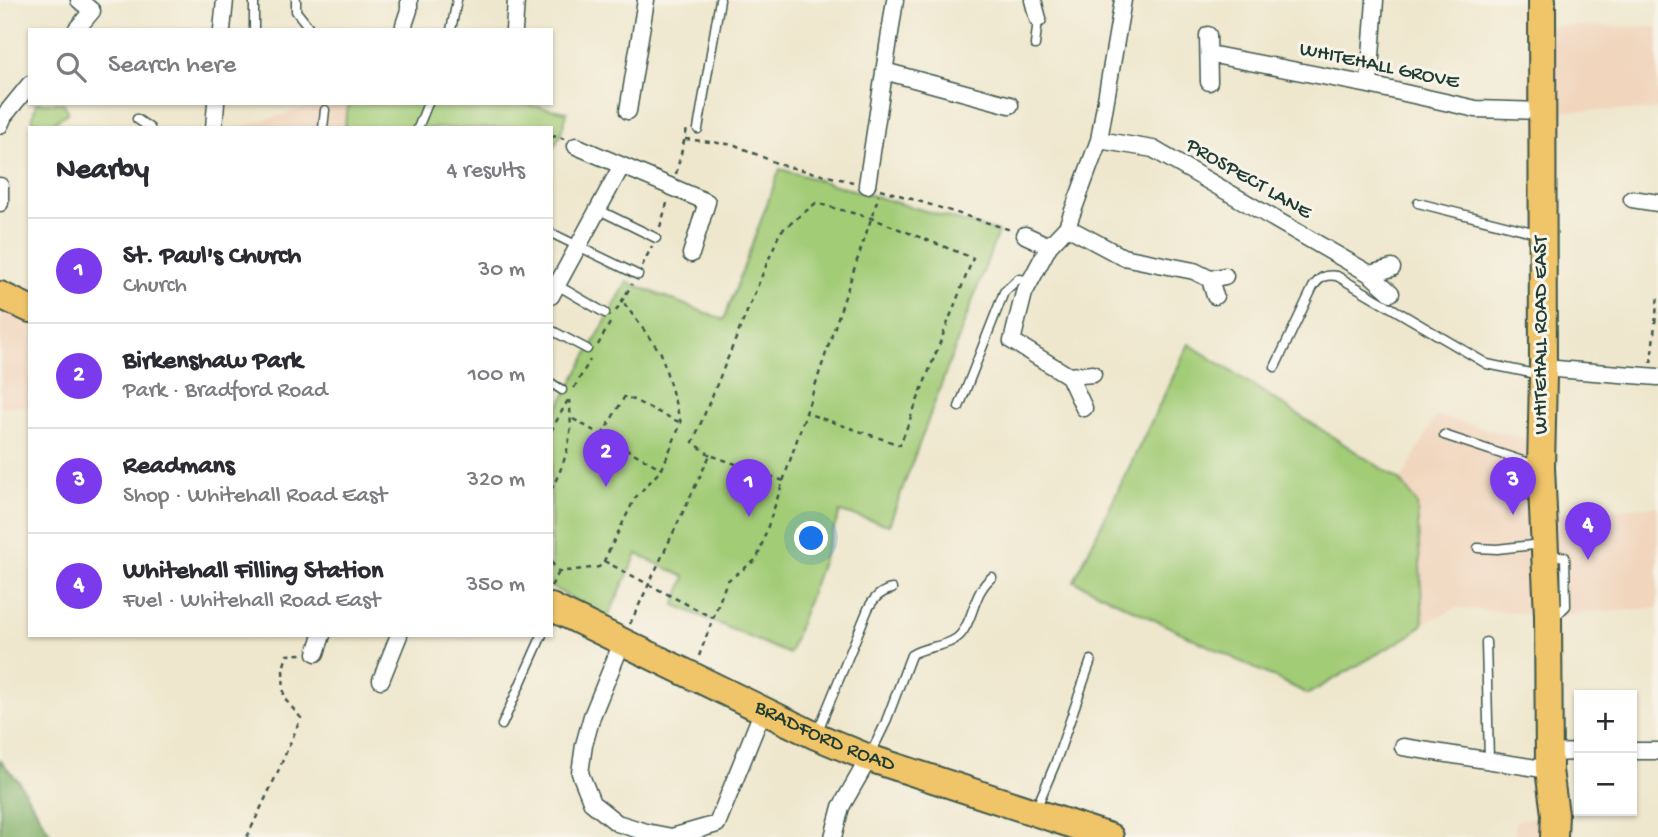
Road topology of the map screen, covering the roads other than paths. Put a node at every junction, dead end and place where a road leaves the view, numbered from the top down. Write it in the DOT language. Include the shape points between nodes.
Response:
graph roads {
  1 [pos="79,0"];
  2 [pos="225,0"];
  3 [pos="254,0"];
  4 [pos="296,0"];
  5 [pos="409,0"];
  6 [pos="457,0"];
  7 [pos="516,0"];
  8 [pos="646,0"];
  9 [pos="720,0"];
  10 [pos="895,0"];
  11 [pos="1033,0"];
  12 [pos="1124,0"];
  13 [pos="1374,0"];
  14 [pos="1542,0"];
  15 [pos="1038,19"];
  16 [pos="404,25"];
  17 [pos="78,28"];
  18 [pos="222,28"];
  19 [pos="254,28"];
  20 [pos="309,28"];
  21 [pos="450,28"];
  22 [pos="514,28"];
  23 [pos="1209,35"];
  24 [pos="1035,45"];
  25 [pos="1209,54"];
  26 [pos="884,71"];
  27 [pos="1209,82"];
  28 [pos="1369,85"];
  29 [pos="28,86"];
  30 [pos="216,105"];
  31 [pos="427,105"];
  32 [pos="1010,105"];
  33 [pos="325,110"];
  34 [pos="628,111"];
  35 [pos="1542,111"];
  36 [pos="1,118"];
  37 [pos="137,119"];
  38 [pos="147,126"];
  39 [pos="214,126"];
  40 [pos="323,126"];
  41 [pos="419,126"];
  42 [pos="698,129"];
  43 [pos="1099,141"];
  44 [pos="576,146"];
  45 [pos="621,167"];
  46 [pos="0,186"];
  47 [pos="874,187"];
  48 [pos="1632,199"];
  49 [pos="1418,203"];
  50 [pos="1658,203"];
  51 [pos="0,204"];
  52 [pos="597,209"];
  53 [pos="1067,227"];
  54 [pos="553,234"];
  55 [pos="1543,234"];
  56 [pos="1026,235"];
  57 [pos="656,238"];
  58 [pos="577,246"];
  59 [pos="1049,246"];
  60 [pos="691,254"];
  61 [pos="1392,268"];
  62 [pos="1370,274"];
  63 [pos="638,275"];
  64 [pos="1031,280"];
  65 [pos="553,288"];
  66 [pos="1391,293"];
  67 [pos="0,295"];
  68 [pos="1214,296"];
  69 [pos="28,308"];
  70 [pos="605,313"];
  71 [pos="553,331"];
  72 [pos="587,349"];
  73 [pos="1275,367"];
  74 [pos="1543,372"];
  75 [pos="1093,374"];
  76 [pos="1069,376"];
  77 [pos="1654,377"];
  78 [pos="553,384"];
  79 [pos="562,390"];
  80 [pos="959,407"];
  81 [pos="1084,408"];
  82 [pos="1444,435"];
  83 [pos="1541,467"];
  84 [pos="1478,548"];
  85 [pos="1545,549"];
  86 [pos="992,577"];
  87 [pos="892,589"];
  88 [pos="553,604"];
  89 [pos="321,637"];
  90 [pos="397,637"];
  91 [pos="540,637"];
  92 [pos="623,640"];
  93 [pos="1486,642"];
  94 [pos="316,653"];
  95 [pos="1091,660"];
  96 [pos="381,680"];
  97 [pos="762,710"];
  98 [pos="502,725"];
  99 [pos="816,736"];
  100 [pos="1402,747"];
  101 [pos="1637,751"];
  102 [pos="1658,751"];
  103 [pos="1576,753"];
  104 [pos="869,758"];
  105 [pos="1489,760"];
  106 [pos="1549,761"];
  107 [pos="1035,812"];
  108 [pos="1098,835"];
  109 [pos="672,836"];
  110 [pos="833,837"];
  111 [pos="1554,837"];
  1 -- 17 [label="street" via="92,11"];
  2 -- 18 [label="street"];
  3 -- 19 [label="lane"];
  4 -- 20 [label="lane" via="296,11"];
  5 -- 16 [label="street"];
  6 -- 21 [label="lane"];
  7 -- 22 [label="street"];
  8 -- 34 [label="street"];
  9 -- 42 [label="lane"];
  10 -- 26 [label="street"];
  11 -- 15 [label="street"];
  12 -- 43 [label="street"];
  13 -- 28 [label="street"];
  14 -- 35 [label="main road, WHITEHALL ROAD EAST"];
  15 -- 24 [label="lane"];
  23 -- 25 [label="street"];
  25 -- 27 [label="street"];
  25 -- 28 [label="street, WHITEHALL GROVE"];
  26 -- 32 [label="street"];
  26 -- 47 [label="street"];
  28 -- 35 [label="street, WHITEHALL GROVE" via="1476,108"];
  29 -- 36 [label="street"];
  30 -- 39 [label="street"];
  31 -- 41 [label="lane"];
  33 -- 40 [label="lane"];
  35 -- 55 [label="main road, WHITEHALL ROAD EAST"];
  37 -- 38 [label="lane"];
  43 -- 53 [label="street"];
  43 -- 62 [label="street, PROSPECT LANE" via="1153,149"];
  44 -- 45 [label="street"];
  45 -- 52 [label="street"];
  45 -- 60 [label="street" via="707,202"];
  46 -- 51 [label="street"];
  48 -- 50 [label="street"];
  49 -- 55 [label="lane"];
  52 -- 57 [label="lane"];
  52 -- 58 [label="street"];
  53 -- 59 [label="street"];
  53 -- 68 [label="street" via="1123,257 1218,278"];
  54 -- 58 [label="lane"];
  55 -- 74 [label="main road, WHITEHALL ROAD EAST"];
  56 -- 59 [label="street"];
  58 -- 63 [label="lane"];
  58 -- 65 [label="street"];
  59 -- 64 [label="street"];
  61 -- 62 [label="street"];
  62 -- 66 [label="street, PROSPECT LANE"];
  64 -- 76 [label="street" via="1012,341"];
  64 -- 80 [label="lane" via="1018,279 1004,292"];
  65 -- 70 [label="lane"];
  67 -- 69 [label="main road"];
  71 -- 72 [label="lane"];
  73 -- 74 [label="lane" via="1313,287 1328,275 1337,276 1487,364"];
  74 -- 77 [label="street"];
  74 -- 83 [label="main road, WHITEHALL ROAD EAST"];
  75 -- 76 [label="street"];
  76 -- 81 [label="street"];
  78 -- 79 [label="lane"];
  82 -- 83 [label="lane"];
  83 -- 85 [label="main road, WHITEHALL ROAD EAST"];
  84 -- 85 [label="lane"];
  85 -- 106 [label="main road, WHITEHALL ROAD EAST"];
  86 -- 104 [label="lane" via="983,584 960,636 911,655"];
  87 -- 99 [label="lane" via="876,597 867,609"];
  88 -- 92 [label="main road, BRADFORD ROAD"];
  89 -- 94 [label="street"];
  90 -- 96 [label="street"];
  91 -- 98 [label="lane"];
  92 -- 97 [label="main road, BRADFORD ROAD"];
  92 -- 109 [label="street" via="592,716 580,773 592,803 617,823"];
  93 -- 105 [label="lane"];
  95 -- 107 [label="lane"];
  97 -- 99 [label="main road, BRADFORD ROAD"];
  97 -- 109 [label="street" via="717,824"];
  99 -- 104 [label="main road, BRADFORD ROAD"];
  100 -- 105 [label="street"];
  101 -- 102 [label="street"];
  103 -- 106 [label="street"];
  104 -- 107 [label="main road, BRADFORD ROAD"];
  104 -- 110 [label="street" via="841,807"];
  105 -- 106 [label="street"];
  106 -- 111 [label="main road, WHITEHALL ROAD EAST"];
  107 -- 108 [label="main road, BRADFORD ROAD"];
}
